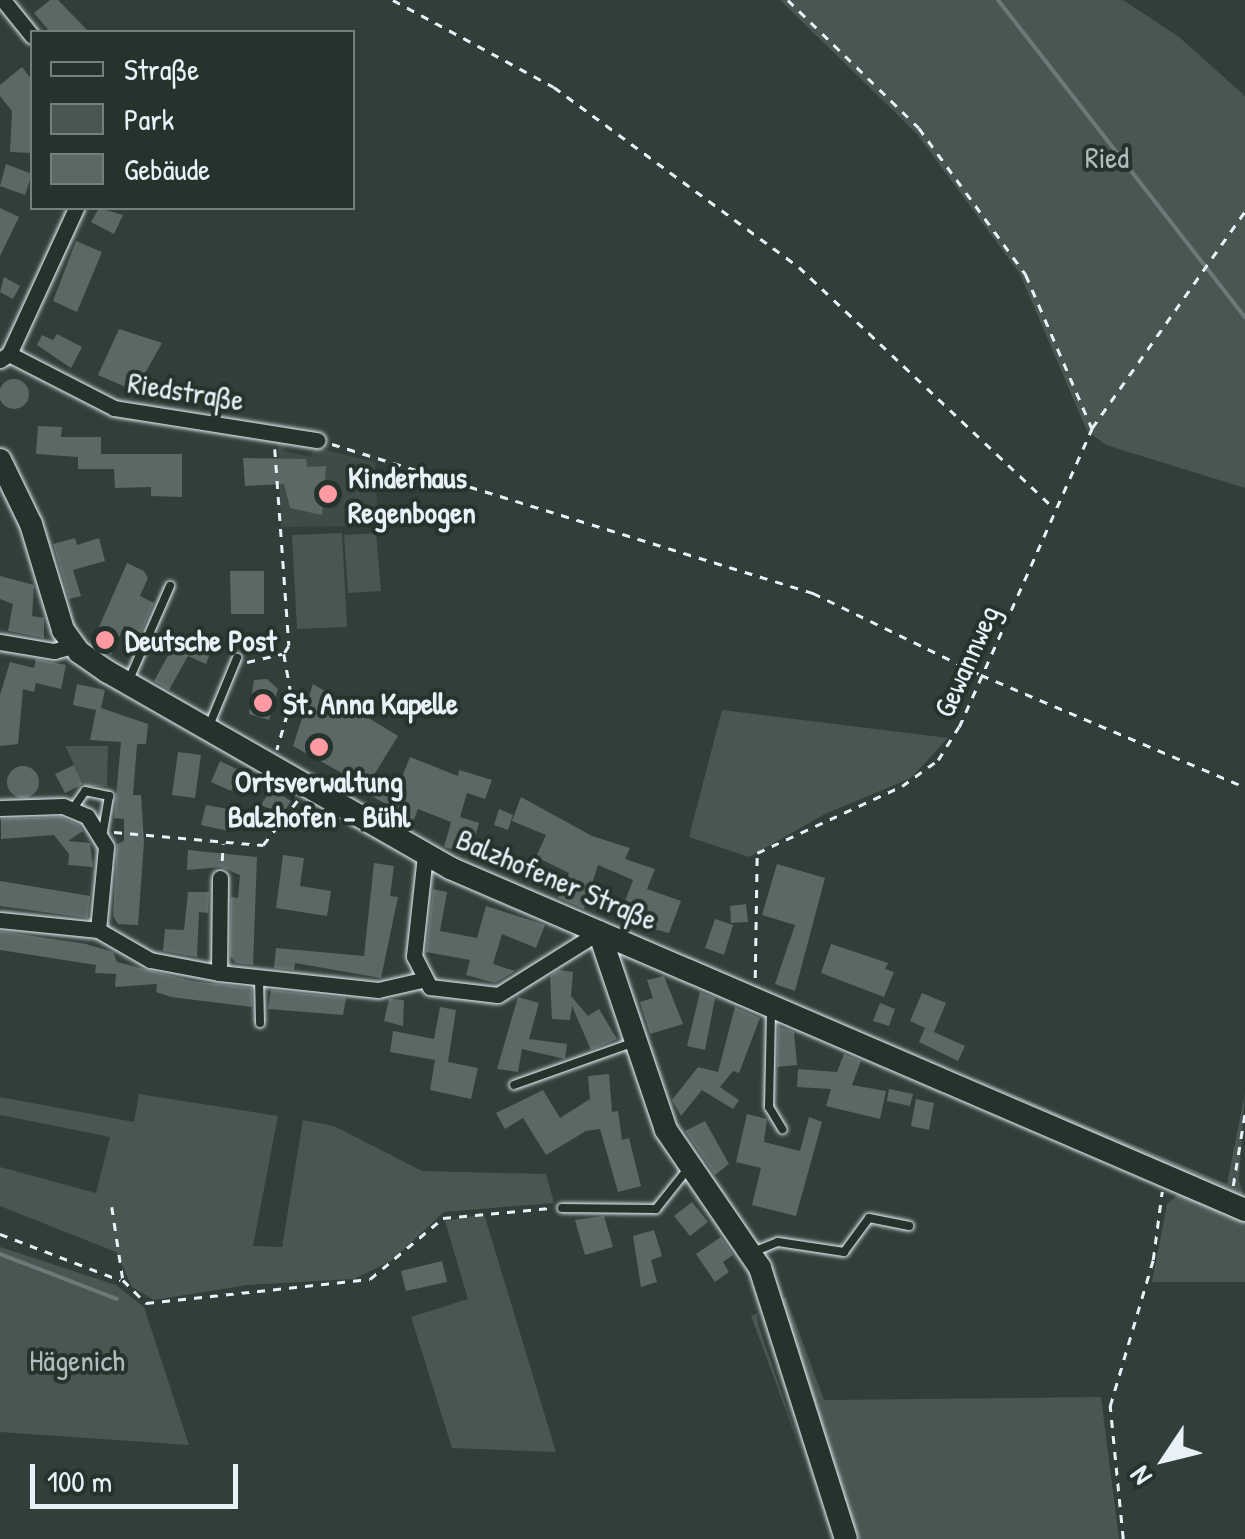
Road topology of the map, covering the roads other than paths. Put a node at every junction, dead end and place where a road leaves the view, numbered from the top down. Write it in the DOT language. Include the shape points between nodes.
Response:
graph roads {
  1 [pos="13,4"];
  2 [pos="30,33"];
  3 [pos="75,210"];
  4 [pos="4,357"];
  5 [pos="317,440"];
  6 [pos="0,460"];
  7 [pos="170,586"];
  8 [pos="0,642"];
  9 [pos="73,646"];
  10 [pos="237,658"];
  11 [pos="127,683"];
  12 [pos="208,730"];
  13 [pos="74,807"];
  14 [pos="0,808"];
  15 [pos="104,834"];
  16 [pos="426,855"];
  17 [pos="220,878"];
  18 [pos="0,920"];
  19 [pos="98,930"];
  20 [pos="599,932"];
  21 [pos="635,946"];
  22 [pos="219,973"];
  23 [pos="259,976"];
  24 [pos="422,980"];
  25 [pos="619,994"];
  26 [pos="774,1004"];
  27 [pos="260,1023"];
  28 [pos="635,1042"];
  29 [pos="514,1085"];
  30 [pos="782,1129"];
  31 [pos="688,1169"];
  32 [pos="1238,1207"];
  33 [pos="562,1208"];
  34 [pos="909,1226"];
  35 [pos="752,1252"];
  36 [pos="846,1539"];
  1 -- 2 [label="street"];
  3 -- 4 [label="street"];
  4 -- 5 [label="street, Riedstraße" via="114,408"];
  6 -- 9 [label="street"];
  7 -- 11 [label="lane"];
  8 -- 9 [label="street" via="54,650"];
  9 -- 11 [label="street, Balzhofener Straße"];
  10 -- 12 [label="lane"];
  11 -- 12 [label="street, Balzhofener Straße"];
  12 -- 16 [label="street, Balzhofener Straße"];
  13 -- 14 [label="street"];
  13 -- 15 [label="street"];
  13 -- 15 [label="lane" via="85,791 106,792"];
  15 -- 19 [label="street" via="105,912"];
  16 -- 20 [label="street, Balzhofener Straße"];
  16 -- 24 [label="street" via="414,938"];
  17 -- 22 [label="street"];
  18 -- 19 [label="street"];
  19 -- 22 [label="street" via="150,960"];
  20 -- 21 [label="street, Balzhofener Straße"];
  20 -- 24 [label="street" via="498,994 452,993"];
  20 -- 25 [label="street"];
  21 -- 25 [label="street"];
  21 -- 26 [label="street, Balzhofener Straße"];
  22 -- 23 [label="street"];
  23 -- 24 [label="street" via="398,990"];
  23 -- 27 [label="lane"];
  25 -- 28 [label="street"];
  26 -- 30 [label="lane" via="766,1044 769,1107"];
  26 -- 32 [label="street, Balzhofener Straße"];
  28 -- 29 [label="lane" via="579,1068"];
  28 -- 31 [label="street" via="666,1130"];
  31 -- 33 [label="lane" via="656,1209"];
  31 -- 35 [label="street"];
  34 -- 35 [label="lane" via="869,1218 844,1252 778,1242"];
  35 -- 36 [label="street"];
}
